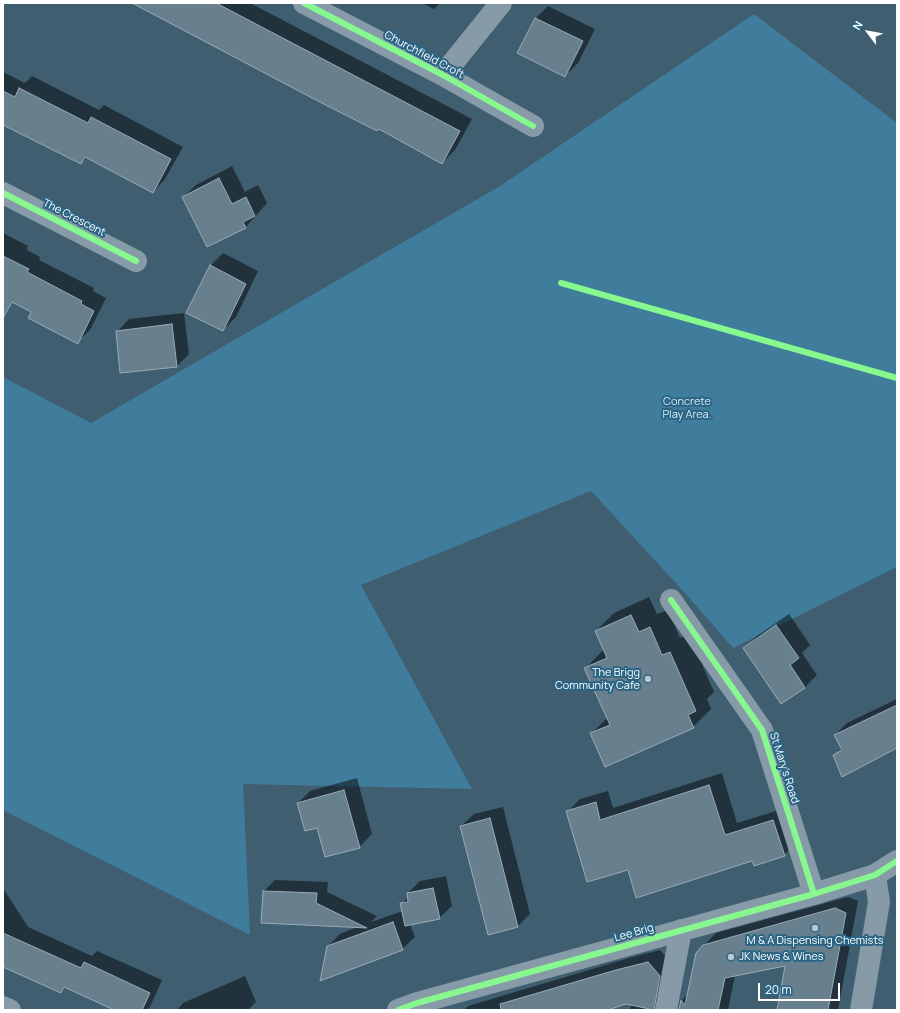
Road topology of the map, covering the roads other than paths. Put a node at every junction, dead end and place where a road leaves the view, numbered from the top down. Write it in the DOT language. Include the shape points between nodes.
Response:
graph roads {
  1 [pos="304,3"];
  2 [pos="501,3"];
  3 [pos="443,75"];
  4 [pos="533,126"];
  5 [pos="3,193"];
  6 [pos="136,261"];
  7 [pos="671,600"];
  8 [pos="897,861"];
  9 [pos="875,875"];
  10 [pos="814,894"];
  11 [pos="681,930"];
  12 [pos="3,1007"];
  13 [pos="411,1008"];
  14 [pos="10,1010"];
  15 [pos="666,1010"];
  16 [pos="861,1010"];
  1 -- 3 [label="street, Churchfield Croft"];
  2 -- 3 [label="street"];
  3 -- 4 [label="street, Churchfield Croft"];
  5 -- 6 [label="street, The Crescent"];
  7 -- 10 [label="street, St Mary's Road" via="762,730"];
  8 -- 9 [label="street, Lee Brig"];
  9 -- 10 [label="street, Lee Brig"];
  9 -- 16 [label="street" via="879,902"];
  10 -- 11 [label="street, Lee Brig"];
  11 -- 13 [label="street, Lee Brig"];
  11 -- 15 [label="street"];
  12 -- 14 [label="street"];
}
